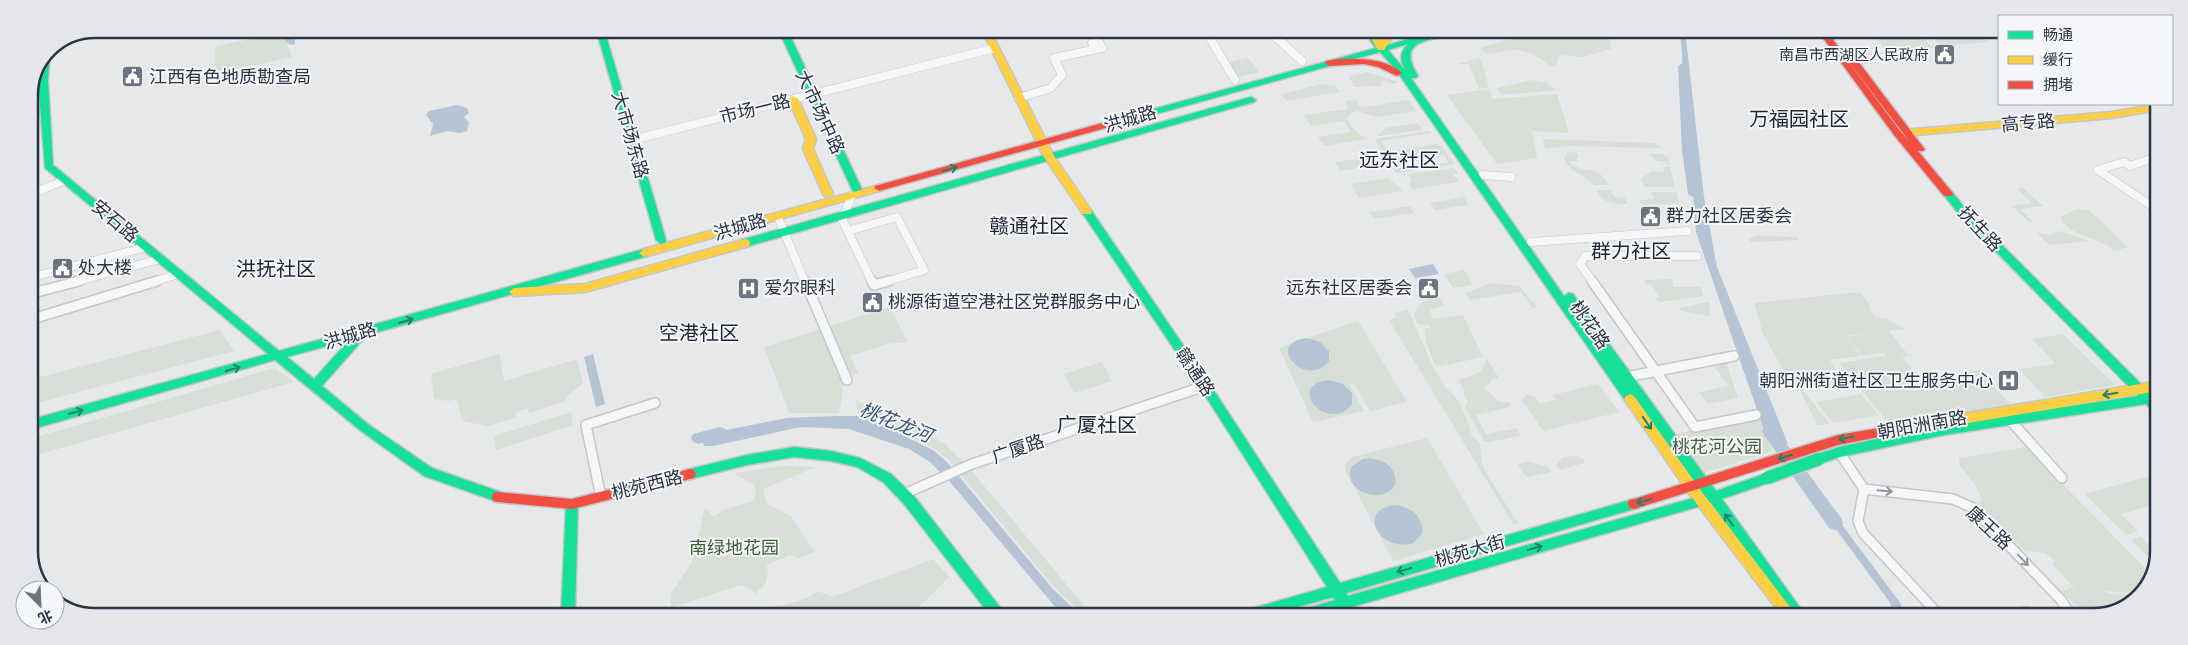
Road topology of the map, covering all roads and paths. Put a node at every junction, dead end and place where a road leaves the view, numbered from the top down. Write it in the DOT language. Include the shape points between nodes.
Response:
graph roads {
  1 [pos="602,37"];
  2 [pos="785,37"];
  3 [pos="990,37"];
  4 [pos="1209,37"];
  5 [pos="1276,37"];
  6 [pos="1380,37"];
  7 [pos="1412,37"];
  8 [pos="1827,37"];
  9 [pos="1835,37"];
  10 [pos="995,48"];
  11 [pos="1095,49"];
  12 [pos="1892,57"];
  13 [pos="1853,60"];
  14 [pos="1302,61"];
  15 [pos="1325,64"];
  16 [pos="44,69"];
  17 [pos="1235,80"];
  18 [pos="1410,84"];
  19 [pos="812,94"];
  20 [pos="1019,98"];
  21 [pos="793,99"];
  22 [pos="1251,100"];
  23 [pos="2150,108"];
  24 [pos="1903,133"];
  25 [pos="1039,139"];
  26 [pos="632,140"];
  27 [pos="1049,157"];
  28 [pos="2150,159"];
  29 [pos="1483,175"];
  30 [pos="1511,177"];
  31 [pos="65,180"];
  32 [pos="37,192"];
  33 [pos="855,192"];
  34 [pos="828,194"];
  35 [pos="2150,205"];
  36 [pos="844,214"];
  37 [pos="778,217"];
  38 [pos="784,231"];
  39 [pos="848,231"];
  40 [pos="1687,231"];
  41 [pos="661,240"];
  42 [pos="1531,242"];
  43 [pos="146,247"];
  44 [pos="1697,256"];
  45 [pos="160,259"];
  46 [pos="42,274"];
  47 [pos="178,274"];
  48 [pos="37,275"];
  49 [pos="39,292"];
  50 [pos="508,292"];
  51 [pos="37,317"];
  52 [pos="362,333"];
  53 [pos="275,352"];
  54 [pos="1734,356"];
  55 [pos="1655,371"];
  56 [pos="1626,376"];
  57 [pos="847,380"];
  58 [pos="315,386"];
  59 [pos="1205,386"];
  60 [pos="2150,387"];
  61 [pos="2141,388"];
  62 [pos="2150,396"];
  63 [pos="2150,402"];
  64 [pos="654,403"];
  65 [pos="38,412"];
  66 [pos="1756,415"];
  67 [pos="2009,419"];
  68 [pos="38,422"];
  69 [pos="1839,452"];
  70 [pos="2062,478"];
  71 [pos="1696,485"];
  72 [pos="1864,489"];
  73 [pos="904,494"];
  74 [pos="601,497"];
  75 [pos="1707,499"];
  76 [pos="572,504"];
  77 [pos="1338,590"];
  78 [pos="1346,603"];
  79 [pos="568,608"];
  80 [pos="994,608"];
  81 [pos="1275,608"];
  82 [pos="1328,608"];
  83 [pos="1784,608"];
  84 [pos="1793,608"];
  85 [pos="1932,608"];
  86 [pos="2066,608"];
  1 -- 26 [label="main road, 大市场东路"];
  2 -- 19 [label="main road, 大市场中路"];
  3 -- 10 [label="main road, 赣通路"];
  4 -- 17 [label="street"];
  5 -- 14 [label="street"];
  6 -- 14 [label="main road, 洪城路"];
  6 -- 15 [label="main road, 洪城路"];
  6 -- 18 [label="main road, 桃花路"];
  7 -- 29 [label="main road, 桃花路" via="1404,62"];
  8 -- 24 [label="main road, 抚生路"];
  9 -- 13 [label="main road, 抚生路"];
  10 -- 19 [label="street, 市场一路"];
  10 -- 20 [label="main road, 赣通路"];
  11 -- 20 [label="street" via="1054,58 1062,74 1054,86"];
  12 -- 13 [label="street"];
  13 -- 24 [label="main road, 抚生路"];
  14 -- 17 [label="main road, 洪城路"];
  15 -- 18 [label="main road" via="1354,60 1379,62 1389,66"];
  15 -- 25 [label="main road, 洪城路"];
  16 -- 31 [label="main road, 安石路" via="48,166"];
  17 -- 25 [label="main road, 洪城路"];
  18 -- 71 [label="main road, 桃花路, one-way"];
  19 -- 21 [label="street, 市场一路"];
  19 -- 33 [label="main road, 大市场中路"];
  20 -- 25 [label="main road, 赣通路"];
  21 -- 26 [label="street, 市场一路"];
  21 -- 34 [label="main road" via="811,139 808,149"];
  22 -- 27 [label="main road"];
  23 -- 24 [label="main road, 高专路" via="2111,115"];
  24 -- 61 [label="main road, 抚生路" via="1983,226"];
  25 -- 27 [label="main road, 赣通路"];
  25 -- 33 [label="main road, 洪城路"];
  26 -- 41 [label="main road, 大市场东路"];
  27 -- 36 [label="main road"];
  27 -- 59 [label="main road, 赣通路"];
  28 -- 35 [label="street" via="2130,166 2124,162 2098,170"];
  29 -- 30 [label="street"];
  29 -- 42 [label="main road, 桃花路"];
  31 -- 32 [label="street"];
  31 -- 43 [label="main road, 安石路"];
  33 -- 34 [label="main road, 洪城路"];
  33 -- 36 [label="street"];
  33 -- 37 [label="main road, 洪城路"];
  34 -- 41 [label="main road, 洪城路"];
  36 -- 38 [label="main road"];
  36 -- 39 [label="street" via="842,219"];
  37 -- 38 [label="street"];
  37 -- 50 [label="main road, 洪城路"];
  38 -- 50 [label="main road" via="584,288"];
  38 -- 57 [label="street"];
  39 -- 39 [label="street" via="897,217 924,270 874,285"];
  40 -- 42 [label="street"];
  41 -- 53 [label="main road, 洪城路"];
  42 -- 56 [label="main road, 桃花路"];
  43 -- 45 [label="main road, 安石路"];
  43 -- 46 [label="street"];
  44 -- 55 [label="street" via="1585,256 1580,264"];
  45 -- 47 [label="main road, 安石路"];
  45 -- 49 [label="street"];
  46 -- 48 [label="street"];
  46 -- 49 [label="street"];
  47 -- 51 [label="street"];
  47 -- 53 [label="main road, 安石路"];
  52 -- 50 [label="main road, 洪城路, one-way"];
  52 -- 53 [label="main road, 洪城路"];
  52 -- 58 [label="main road"];
  53 -- 58 [label="main road, 桃苑西路"];
  53 -- 65 [label="main road, 洪城路"];
  68 -- 53 [label="main road, 洪城路, one-way"];
  54 -- 55 [label="street"];
  55 -- 56 [label="street"];
  55 -- 66 [label="street" via="1695,427"];
  56 -- 71 [label="main road, 桃花路"];
  58 -- 76 [label="main road, 桃苑西路" via="365,428 428,472 496,497"];
  59 -- 73 [label="street, 广厦路" via="972,464"];
  59 -- 77 [label="main road, 赣通路"];
  60 -- 61 [label="main road, 朝阳洲南路"];
  61 -- 62 [label="main road, 抚生路"];
  61 -- 71 [label="main road, 朝阳洲南路, one-way" via="1848,438"];
  63 -- 67 [label="main road, 朝阳洲南路"];
  64 -- 74 [label="street" via="586,425"];
  67 -- 69 [label="main road, 朝阳洲南路"];
  67 -- 70 [label="street"];
  69 -- 72 [label="street"];
  69 -- 75 [label="main road, 朝阳洲南路, bridge"];
  71 -- 75 [label="main road, 桃花路"];
  71 -- 77 [label="main road, 桃苑大街, one-way"];
  72 -- 85 [label="street" via="1858,521 1863,534"];
  72 -- 86 [label="street, 康王路, one-way" via="1953,498 1973,508"];
  73 -- 74 [label="main road, 桃苑西路" via="887,478 860,463 794,452 747,460"];
  73 -- 80 [label="main road, 桃苑西路"];
  74 -- 76 [label="main road, 桃苑西路"];
  78 -- 75 [label="main road, 桃苑大街, one-way"];
  75 -- 83 [label="main road, 桃花路"];
  84 -- 75 [label="main road, 桃花路, one-way"];
  76 -- 79 [label="main road"];
  77 -- 78 [label="main road, 赣通路"];
  77 -- 81 [label="main road, 桃苑大街"];
  78 -- 82 [label="main road, 桃苑大街"];
}
